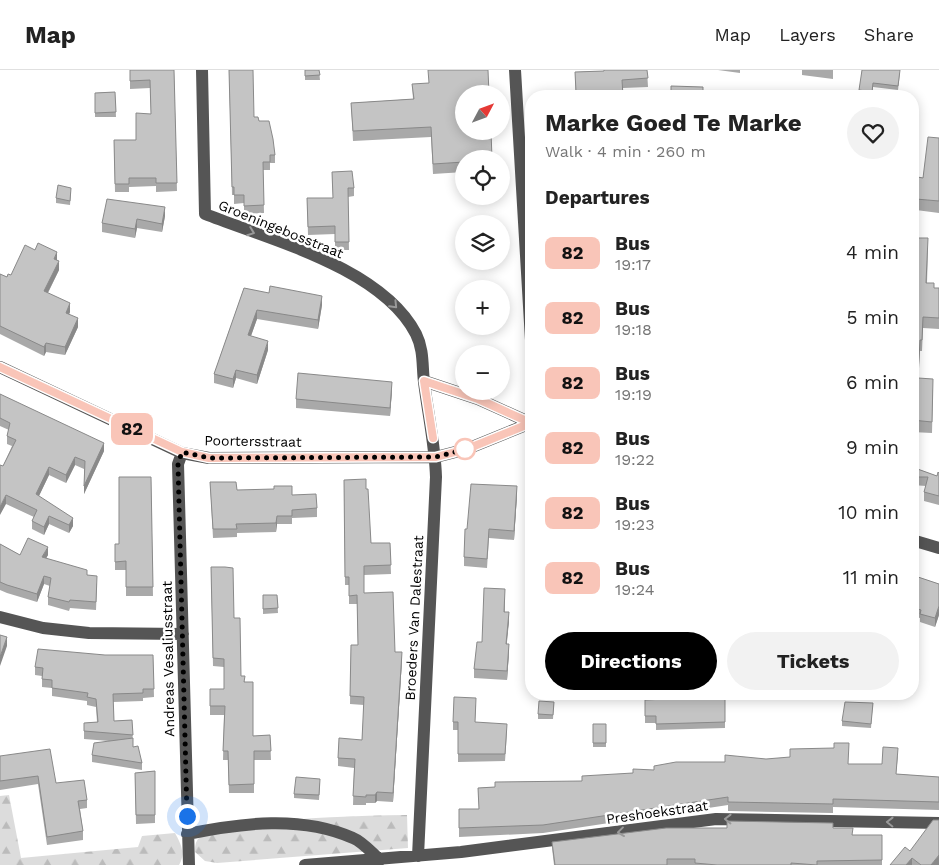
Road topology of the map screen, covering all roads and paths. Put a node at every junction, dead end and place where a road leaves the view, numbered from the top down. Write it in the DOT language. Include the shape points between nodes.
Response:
graph roads {
  1 [pos="202,70"];
  2 [pos="515,70"];
  3 [pos="525,156"];
  4 [pos="0,367"];
  5 [pos="424,381"];
  6 [pos="525,419"];
  7 [pos="525,425"];
  8 [pos="182,452"];
  9 [pos="436,457"];
  10 [pos="919,542"];
  11 [pos="939,548"];
  12 [pos="0,617"];
  13 [pos="183,634"];
  14 [pos="939,823"];
  15 [pos="187,834"];
  16 [pos="418,856"];
  17 [pos="380,860"];
  18 [pos="189,865"];
  19 [pos="305,865"];
  1 -- 5 [label="street, Groeningebosstraat, one-way" via="205,214 314,256 378,290 398,307 416,335 423,356"];
  2 -- 3 [label="street"];
  4 -- 8 [label="street, Poortersstraat"];
  5 -- 6 [label="street"];
  5 -- 9 [label="street, Broeders Van Dalestraat"];
  7 -- 9 [label="street, Poortersstraat" via="467,449"];
  8 -- 9 [label="street, Poortersstraat" via="209,458"];
  8 -- 13 [label="street, Andreas Vesaliusstraat" via="178,464"];
  9 -- 16 [label="street, Broeders Van Dalestraat"];
  10 -- 11 [label="street"];
  12 -- 13 [label="street" via="43,628 89,633"];
  13 -- 15 [label="street, Andreas Vesaliusstraat"];
  14 -- 16 [label="street, Preshoekstraat, one-way" via="716,819"];
  15 -- 17 [label="street" via="254,823 301,824 355,838"];
  15 -- 18 [label="street, Andreas Vesaliusstraat"];
  16 -- 17 [label="street, Preshoekstraat"];
  17 -- 19 [label="street, Preshoekstraat"];
}
